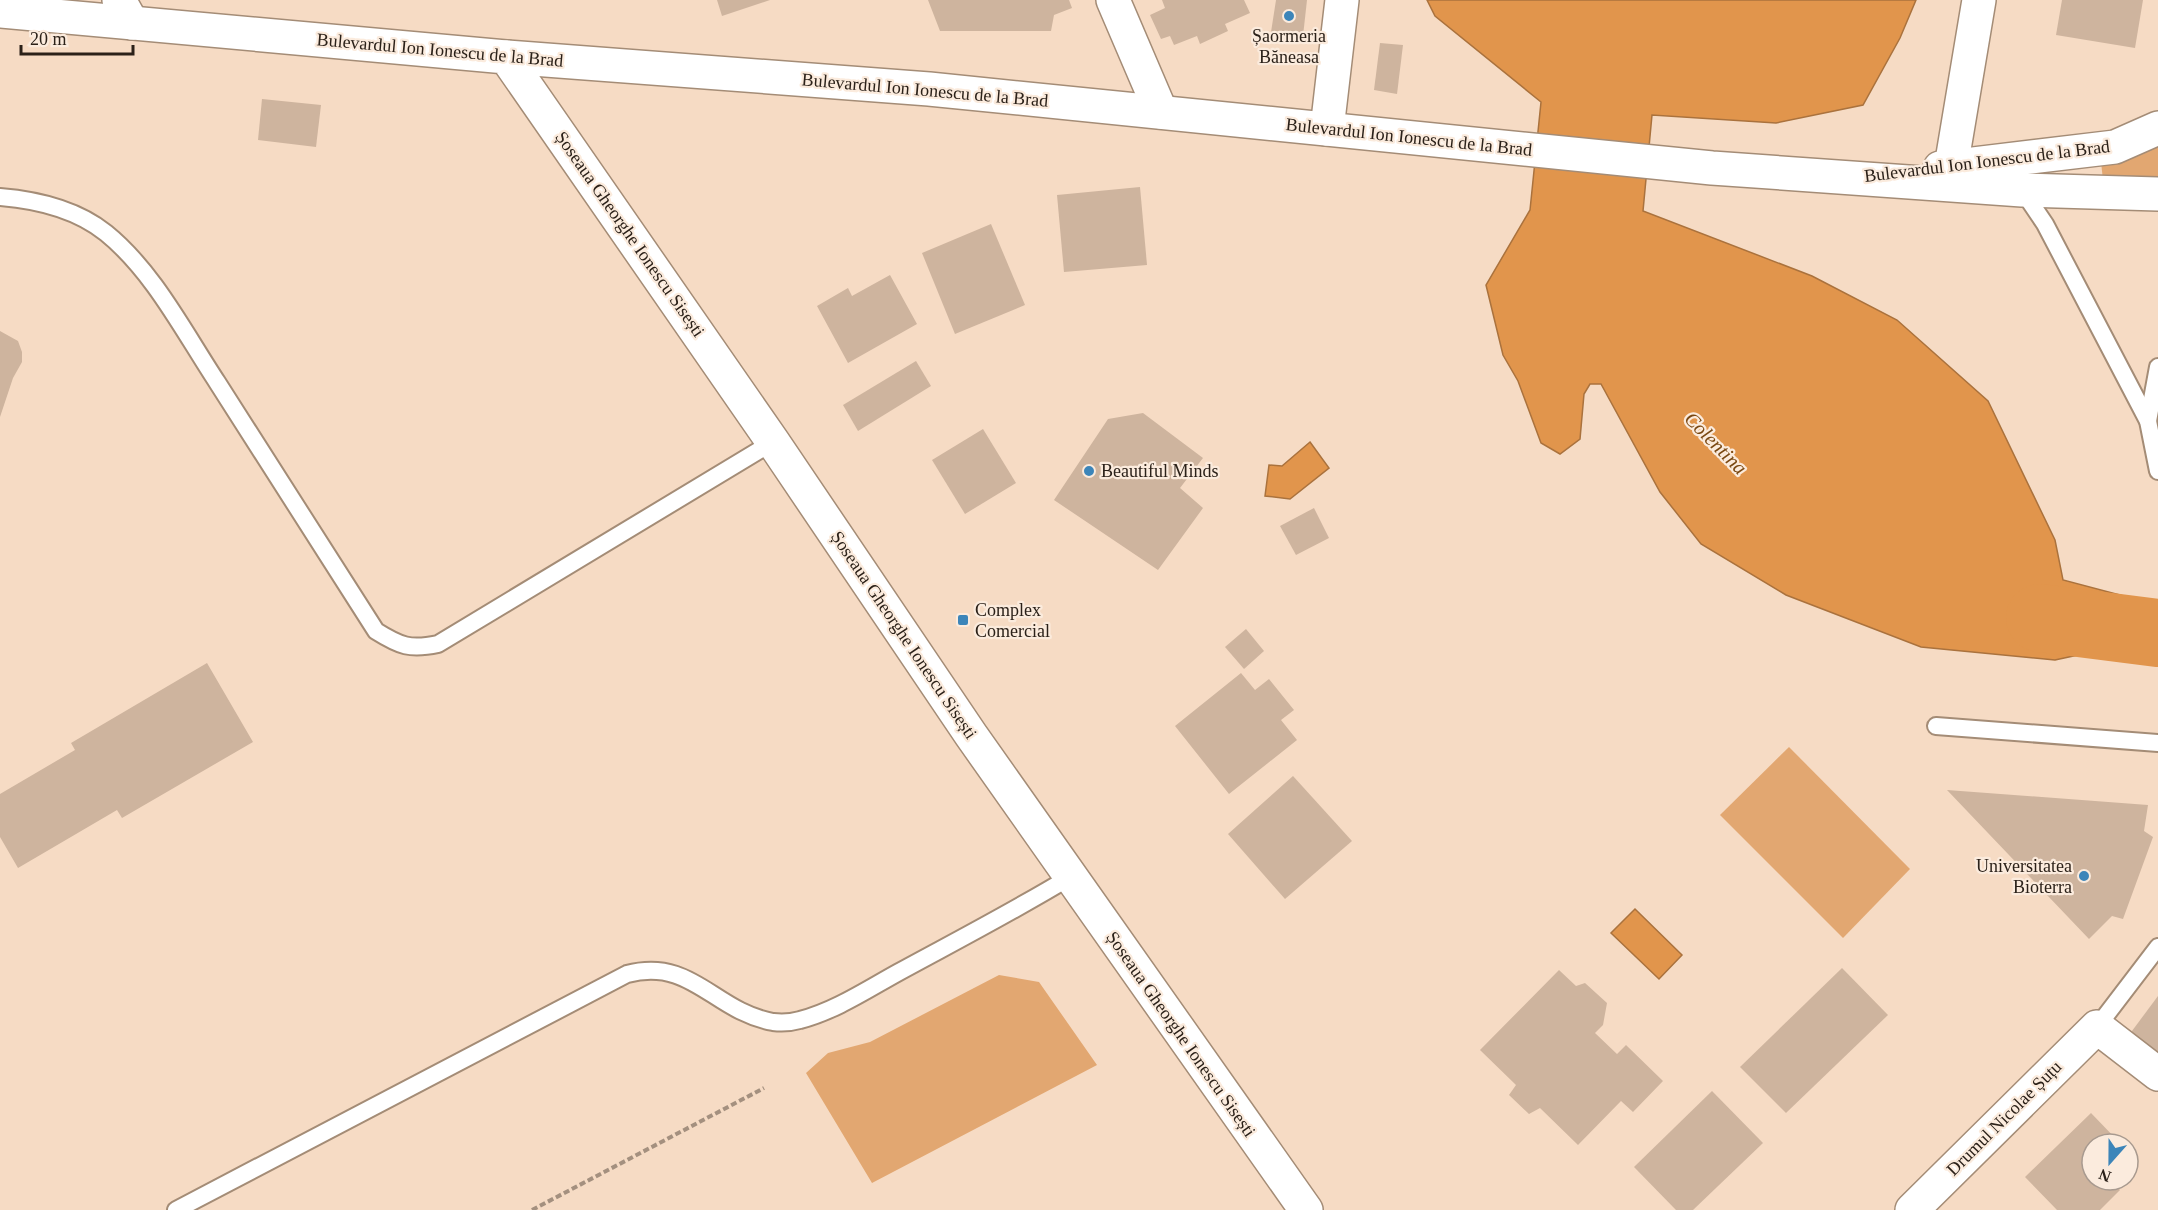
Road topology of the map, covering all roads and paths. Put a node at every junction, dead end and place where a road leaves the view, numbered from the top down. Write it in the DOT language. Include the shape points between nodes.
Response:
graph roads {
  1 [pos="1113,0"];
  2 [pos="1342,0"];
  3 [pos="1979,0"];
  4 [pos="0,11"];
  5 [pos="125,11"];
  6 [pos="506,57"];
  7 [pos="1161,112"];
  8 [pos="2158,128"];
  9 [pos="1327,129"];
  10 [pos="1951,167"];
  11 [pos="1849,177"];
  12 [pos="2022,190"];
  13 [pos="2158,194"];
  14 [pos="0,197"];
  15 [pos="2158,366"];
  16 [pos="2148,421"];
  17 [pos="773,442"];
  18 [pos="2158,471"];
  19 [pos="1936,726"];
  20 [pos="2158,743"];
  21 [pos="1070,877"];
  22 [pos="2158,947"];
  23 [pos="2097,1027"];
  24 [pos="2158,1074"];
  25 [pos="764,1088"];
  26 [pos="176,1210"];
  27 [pos="532,1210"];
  28 [pos="1306,1210"];
  29 [pos="1912,1210"];
  1 -- 7 [label="street"];
  2 -- 9 [label="street"];
  3 -- 10 [label="street"];
  4 -- 5 [label="street, Bulevardul Ion Ionescu de la Brad"];
  5 -- 6 [label="street, Bulevardul Ion Ionescu de la Brad"];
  6 -- 7 [label="street, Bulevardul Ion Ionescu de la Brad" via="929,89"];
  6 -- 17 [label="street, Șoseaua Gheorghe Ionescu Sisești"];
  7 -- 9 [label="street, Bulevardul Ion Ionescu de la Brad"];
  8 -- 10 [label="street, Bulevardul Ion Ionescu de la Brad" via="2115,147"];
  9 -- 11 [label="street, Bulevardul Ion Ionescu de la Brad" via="1712,168"];
  10 -- 11 [label="street, Bulevardul Ion Ionescu de la Brad"];
  11 -- 12 [label="street, Bulevardul Ion Ionescu de la Brad"];
  12 -- 13 [label="street, Bulevardul Ion Ionescu de la Brad"];
  12 -- 16 [label="lane" via="2045,224"];
  14 -- 17 [label="lane" via="55,206 105,232 126,252 193,345 376,631 402,645 417,648 438,644"];
  15 -- 16 [label="lane"];
  16 -- 18 [label="lane"];
  17 -- 21 [label="street, Șoseaua Gheorghe Ionescu Sisești"];
  19 -- 20 [label="lane"];
  21 -- 26 [label="lane" via="855,996 800,1020 776,1022 752,1017 685,976 644,970 627,974"];
  21 -- 28 [label="street, Șoseaua Gheorghe Ionescu Sisești"];
  22 -- 23 [label="lane"];
  23 -- 24 [label="street"];
  23 -- 29 [label="street, Drumul Nicolae Șuțu"];
  25 -- 27 [label="path"];
}
